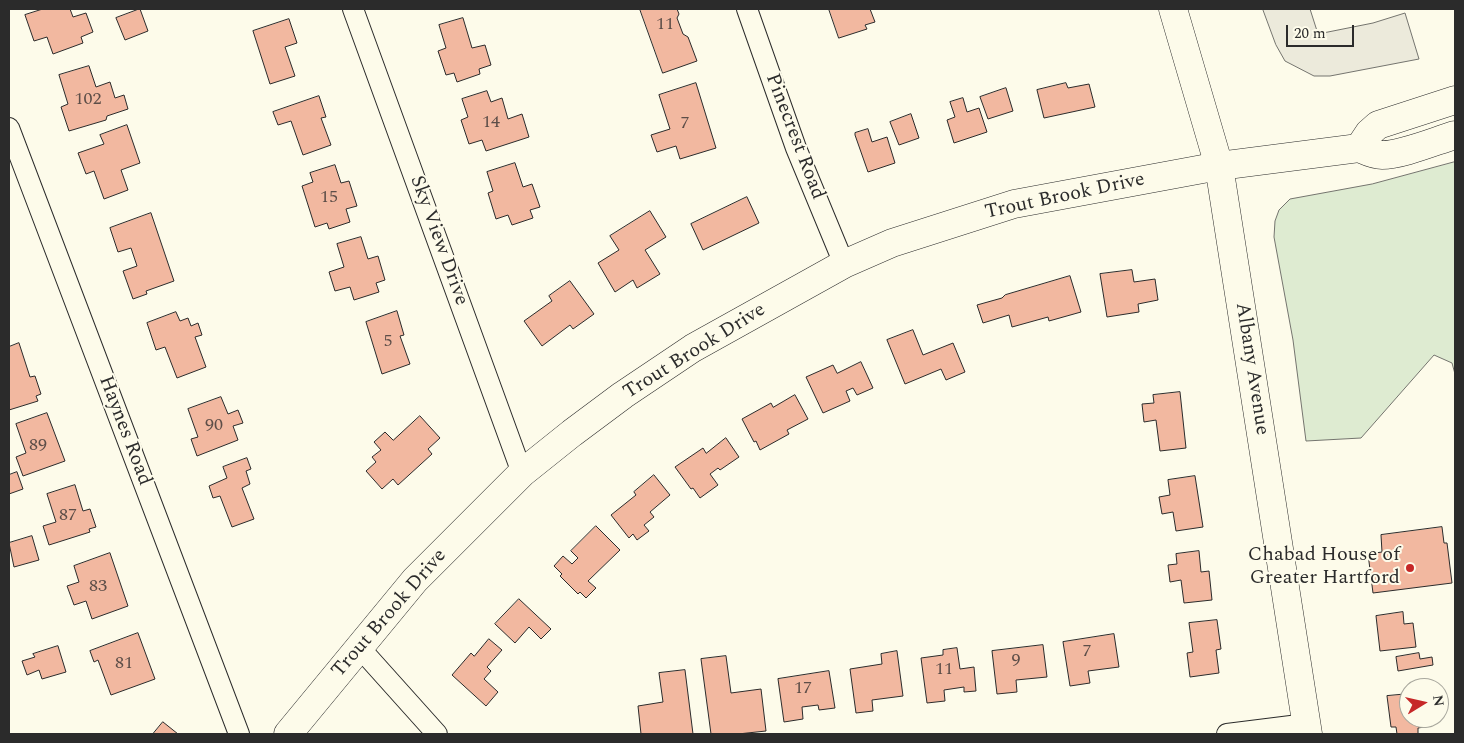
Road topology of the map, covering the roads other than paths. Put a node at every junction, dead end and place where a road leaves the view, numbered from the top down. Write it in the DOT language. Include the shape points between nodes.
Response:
graph roads {
  1 [pos="353,9"];
  2 [pos="747,9"];
  3 [pos="1174,9"];
  4 [pos="1455,100"];
  5 [pos="9,128"];
  6 [pos="1455,135"];
  7 [pos="1359,148"];
  8 [pos="1219,166"];
  9 [pos="844,264"];
  10 [pos="522,473"];
  11 [pos="359,648"];
  12 [pos="1308,729"];
  13 [pos="239,734"];
  14 [pos="288,734"];
  15 [pos="437,734"];
  16 [pos="1228,734"];
  1 -- 10 [label="street, Sky View Drive"];
  2 -- 9 [label="street, Pinecrest Road" via="796,148"];
  3 -- 8 [label="main road, Albany Avenue"];
  4 -- 7 [label="main road" via="1378,126"];
  5 -- 13 [label="street, Haynes Road"];
  6 -- 7 [label="main road" via="1382,155"];
  7 -- 8 [label="main road, Trout Brook Drive"];
  8 -- 9 [label="main road, Trout Brook Drive" via="1014,204 892,243"];
  8 -- 12 [label="main road, Albany Avenue"];
  9 -- 10 [label="main road, Trout Brook Drive" via="693,348 623,395"];
  10 -- 11 [label="main road, Trout Brook Drive" via="416,580"];
  11 -- 14 [label="main road, Trout Brook Drive"];
  11 -- 15 [label="street"];
  12 -- 16 [label="street"];
}
